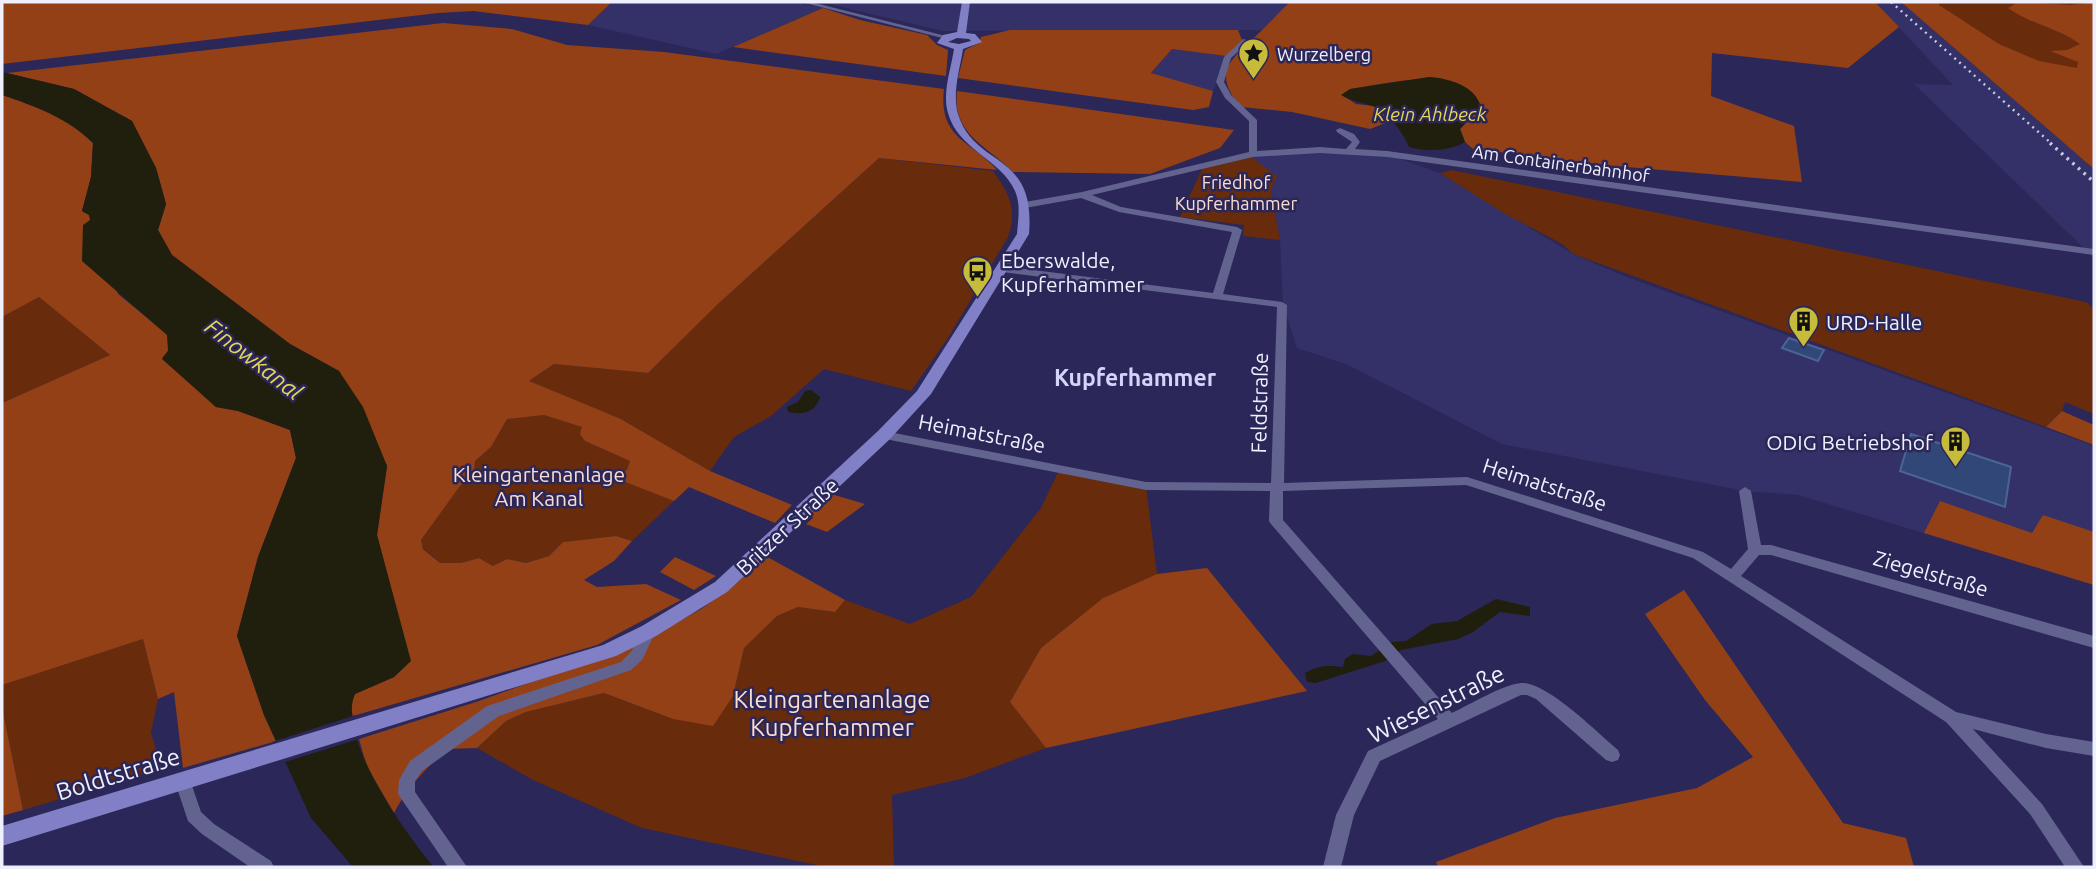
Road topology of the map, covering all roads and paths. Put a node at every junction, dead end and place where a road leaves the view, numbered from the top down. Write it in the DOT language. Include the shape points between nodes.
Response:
graph roads {
  1 [pos="804,2"];
  2 [pos="966,2"];
  3 [pos="961,34"];
  4 [pos="946,37"];
  5 [pos="1246,41"];
  6 [pos="959,47"];
  7 [pos="1340,130"];
  8 [pos="1349,151"];
  9 [pos="1253,154"];
  10 [pos="1082,195"];
  11 [pos="1026,205"];
  12 [pos="2094,252"];
  13 [pos="1002,269"];
  14 [pos="1217,298"];
  15 [pos="884,435"];
  16 [pos="1278,486"];
  17 [pos="1745,491"];
  18 [pos="1755,550"];
  19 [pos="1734,575"];
  20 [pos="649,631"];
  21 [pos="2094,642"];
  22 [pos="1952,717"];
  23 [pos="1449,721"];
  24 [pos="2094,749"];
  25 [pos="1612,755"];
  26 [pos="250,760"];
  27 [pos="183,782"];
  28 [pos="2,836"];
  29 [pos="265,867"];
  30 [pos="458,867"];
  31 [pos="1332,867"];
  32 [pos="2075,867"];
  1 -- 4 [label="street"];
  2 -- 3 [label="main road"];
  3 -- 4 [label="main road"];
  3 -- 6 [label="main road" via="977,40"];
  4 -- 6 [label="main road" via="945,45"];
  5 -- 9 [label="street" via="1228,57 1220,82 1253,120"];
  6 -- 11 [label="main road" via="952,104 958,125 1009,173"];
  7 -- 8 [label="street" via="1356,142"];
  8 -- 9 [label="street, Am Containerbahnhof"];
  8 -- 12 [label="street, Am Containerbahnhof"];
  9 -- 10 [label="street, Am Containerbahnhof"];
  10 -- 11 [label="street, Am Containerbahnhof"];
  10 -- 14 [label="street" via="1119,209 1237,230"];
  11 -- 13 [label="main road, Britzer Straße" via="1023,234"];
  13 -- 14 [label="street, Feldstraße"];
  13 -- 15 [label="main road, Britzer Straße" via="923,394"];
  14 -- 16 [label="street, Feldstraße" via="1282,305"];
  15 -- 16 [label="street, Heimatstraße" via="1146,486"];
  15 -- 20 [label="main road, Britzer Straße" via="720,587"];
  16 -- 19 [label="street, Heimatstraße" via="1466,481 1698,555"];
  16 -- 23 [label="street, Feldstraße" via="1276,521"];
  17 -- 18 [label="street"];
  18 -- 19 [label="street"];
  18 -- 21 [label="street, Ziegelstraße" via="1771,550"];
  19 -- 22 [label="street, Heimatstraße"];
  20 -- 26 [label="main road, Britzer Straße" via="609,651"];
  20 -- 30 [label="street" via="637,656 626,666 493,711 416,766 407,780 407,794"];
  22 -- 24 [label="street"];
  22 -- 32 [label="street, Heimatstraße" via="2036,809"];
  23 -- 25 [label="street, Wiesenstraße" via="1519,689 1529,689"];
  23 -- 31 [label="street, Wiesenstraße" via="1374,756 1345,815"];
  26 -- 27 [label="main road, Boldtstraße"];
  27 -- 28 [label="main road, Boldtstraße"];
  27 -- 29 [label="street" via="194,816"];
}
